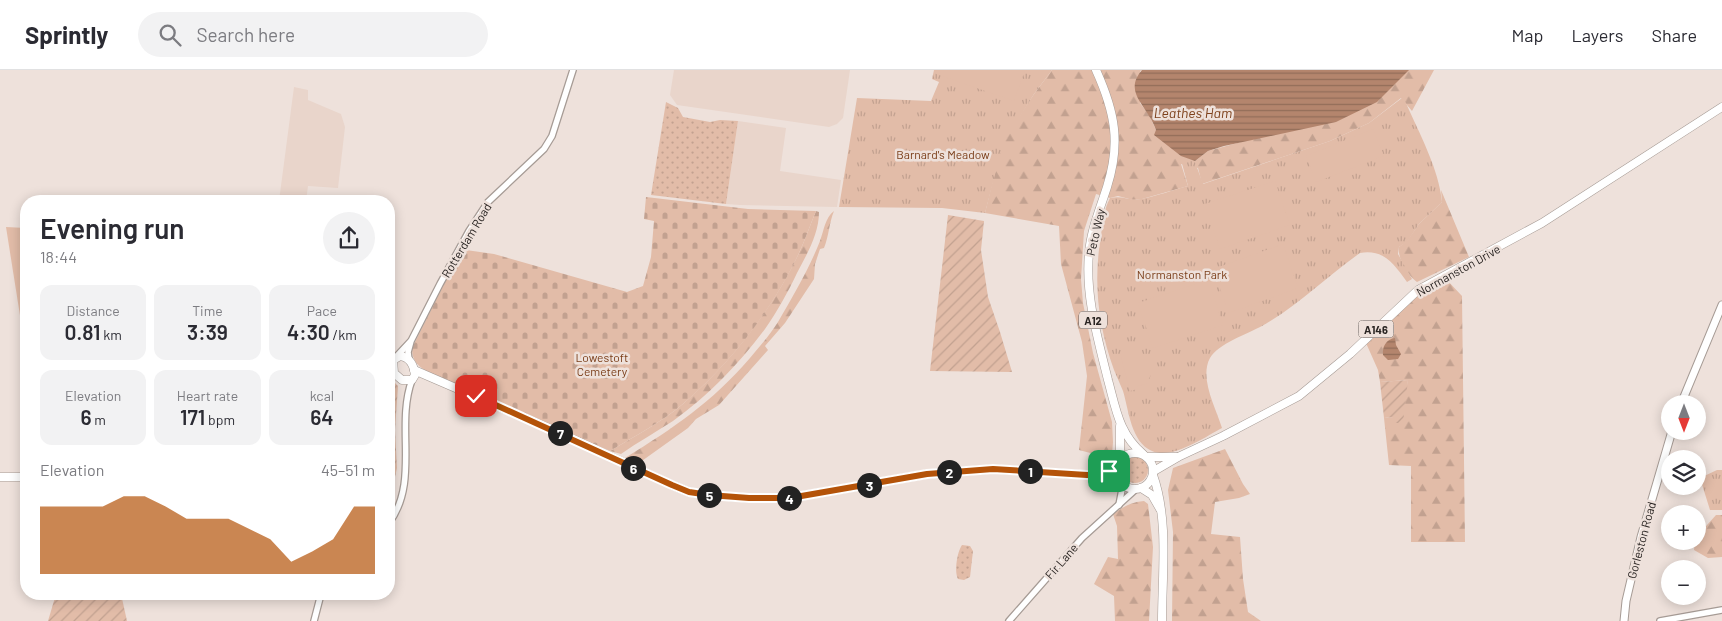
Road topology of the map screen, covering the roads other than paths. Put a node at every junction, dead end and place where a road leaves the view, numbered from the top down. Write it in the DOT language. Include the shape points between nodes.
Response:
graph roads {
  1 [pos="573,70"];
  2 [pos="1096,70"];
  3 [pos="1722,107"];
  4 [pos="1722,305"];
  5 [pos="411,341"];
  6 [pos="395,356"];
  7 [pos="395,358"];
  8 [pos="409,360"];
  9 [pos="414,370"];
  10 [pos="395,374"];
  11 [pos="433,379"];
  12 [pos="402,380"];
  13 [pos="412,380"];
  14 [pos="408,393"];
  15 [pos="1685,395"];
  16 [pos="1120,426"];
  17 [pos="1669,440"];
  18 [pos="1145,456"];
  19 [pos="1178,456"];
  20 [pos="1119,463"];
  21 [pos="1153,473"];
  22 [pos="1102,475"];
  23 [pos="0,477"];
  24 [pos="20,477"];
  25 [pos="1122,483"];
  26 [pos="1139,488"];
  27 [pos="1119,506"];
  28 [pos="395,513"];
  29 [pos="1162,513"];
  30 [pos="319,600"];
  31 [pos="1722,610"];
  32 [pos="314,621"];
  33 [pos="1009,621"];
  34 [pos="1162,621"];
  35 [pos="1624,621"];
  36 [pos="1660,621"];
  1 -- 5 [label="street, Rotterdam Road" via="549,142 488,202 444,276"];
  2 -- 16 [label="main road, Peto Way / A12" via="1108,95 1115,140 1110,176 1090,242 1088,278 1092,316"];
  3 -- 19 [label="main road, Normanston Drive / A146" via="1542,223 1418,290 1350,354 1299,396"];
  4 -- 15 [label="main road"];
  5 -- 6 [label="street, Rotterdam Road"];
  5 -- 8 [label="street, Rotterdam Road"];
  7 -- 8 [label="main road" via="403,356"];
  8 -- 9 [label="main road"];
  9 -- 11 [label="main road"];
  9 -- 13 [label="main road"];
  10 -- 12 [label="main road"];
  11 -- 13 [label="main road"];
  11 -- 22 [label="main road" via="689,492 709,495 790,498 927,474 981,469"];
  12 -- 13 [label="main road"];
  12 -- 14 [label="street"];
  13 -- 14 [label="street"];
  14 -- 28 [label="street" via="404,483"];
  16 -- 18 [label="main road, Peto Way / A12"];
  16 -- 20 [label="main road, Peto Way / A12"];
  17 -- 35 [label="main road, Gorleston Road" via="1641,536"];
  18 -- 19 [label="main road, Normanston Drive / A146"];
  18 -- 20 [label="main road" via="1138,453 1127,455"];
  18 -- 21 [label="main road" via="1152,463"];
  19 -- 21 [label="main road, Normanston Drive / A146"];
  20 -- 22 [label="main road"];
  20 -- 25 [label="main road" via="1118,474"];
  21 -- 26 [label="main road" via="1149,483"];
  21 -- 29 [label="main road"];
  22 -- 25 [label="main road"];
  23 -- 24 [label="main road"];
  25 -- 26 [label="main road" via="1131,489"];
  25 -- 27 [label="street"];
  26 -- 27 [label="street, Fir Lane"];
  26 -- 29 [label="main road" via="1152,495"];
  27 -- 33 [label="street, Fir Lane" via="1082,538"];
  29 -- 34 [label="main road"];
  30 -- 32 [label="street"];
  31 -- 36 [label="street"];
}
